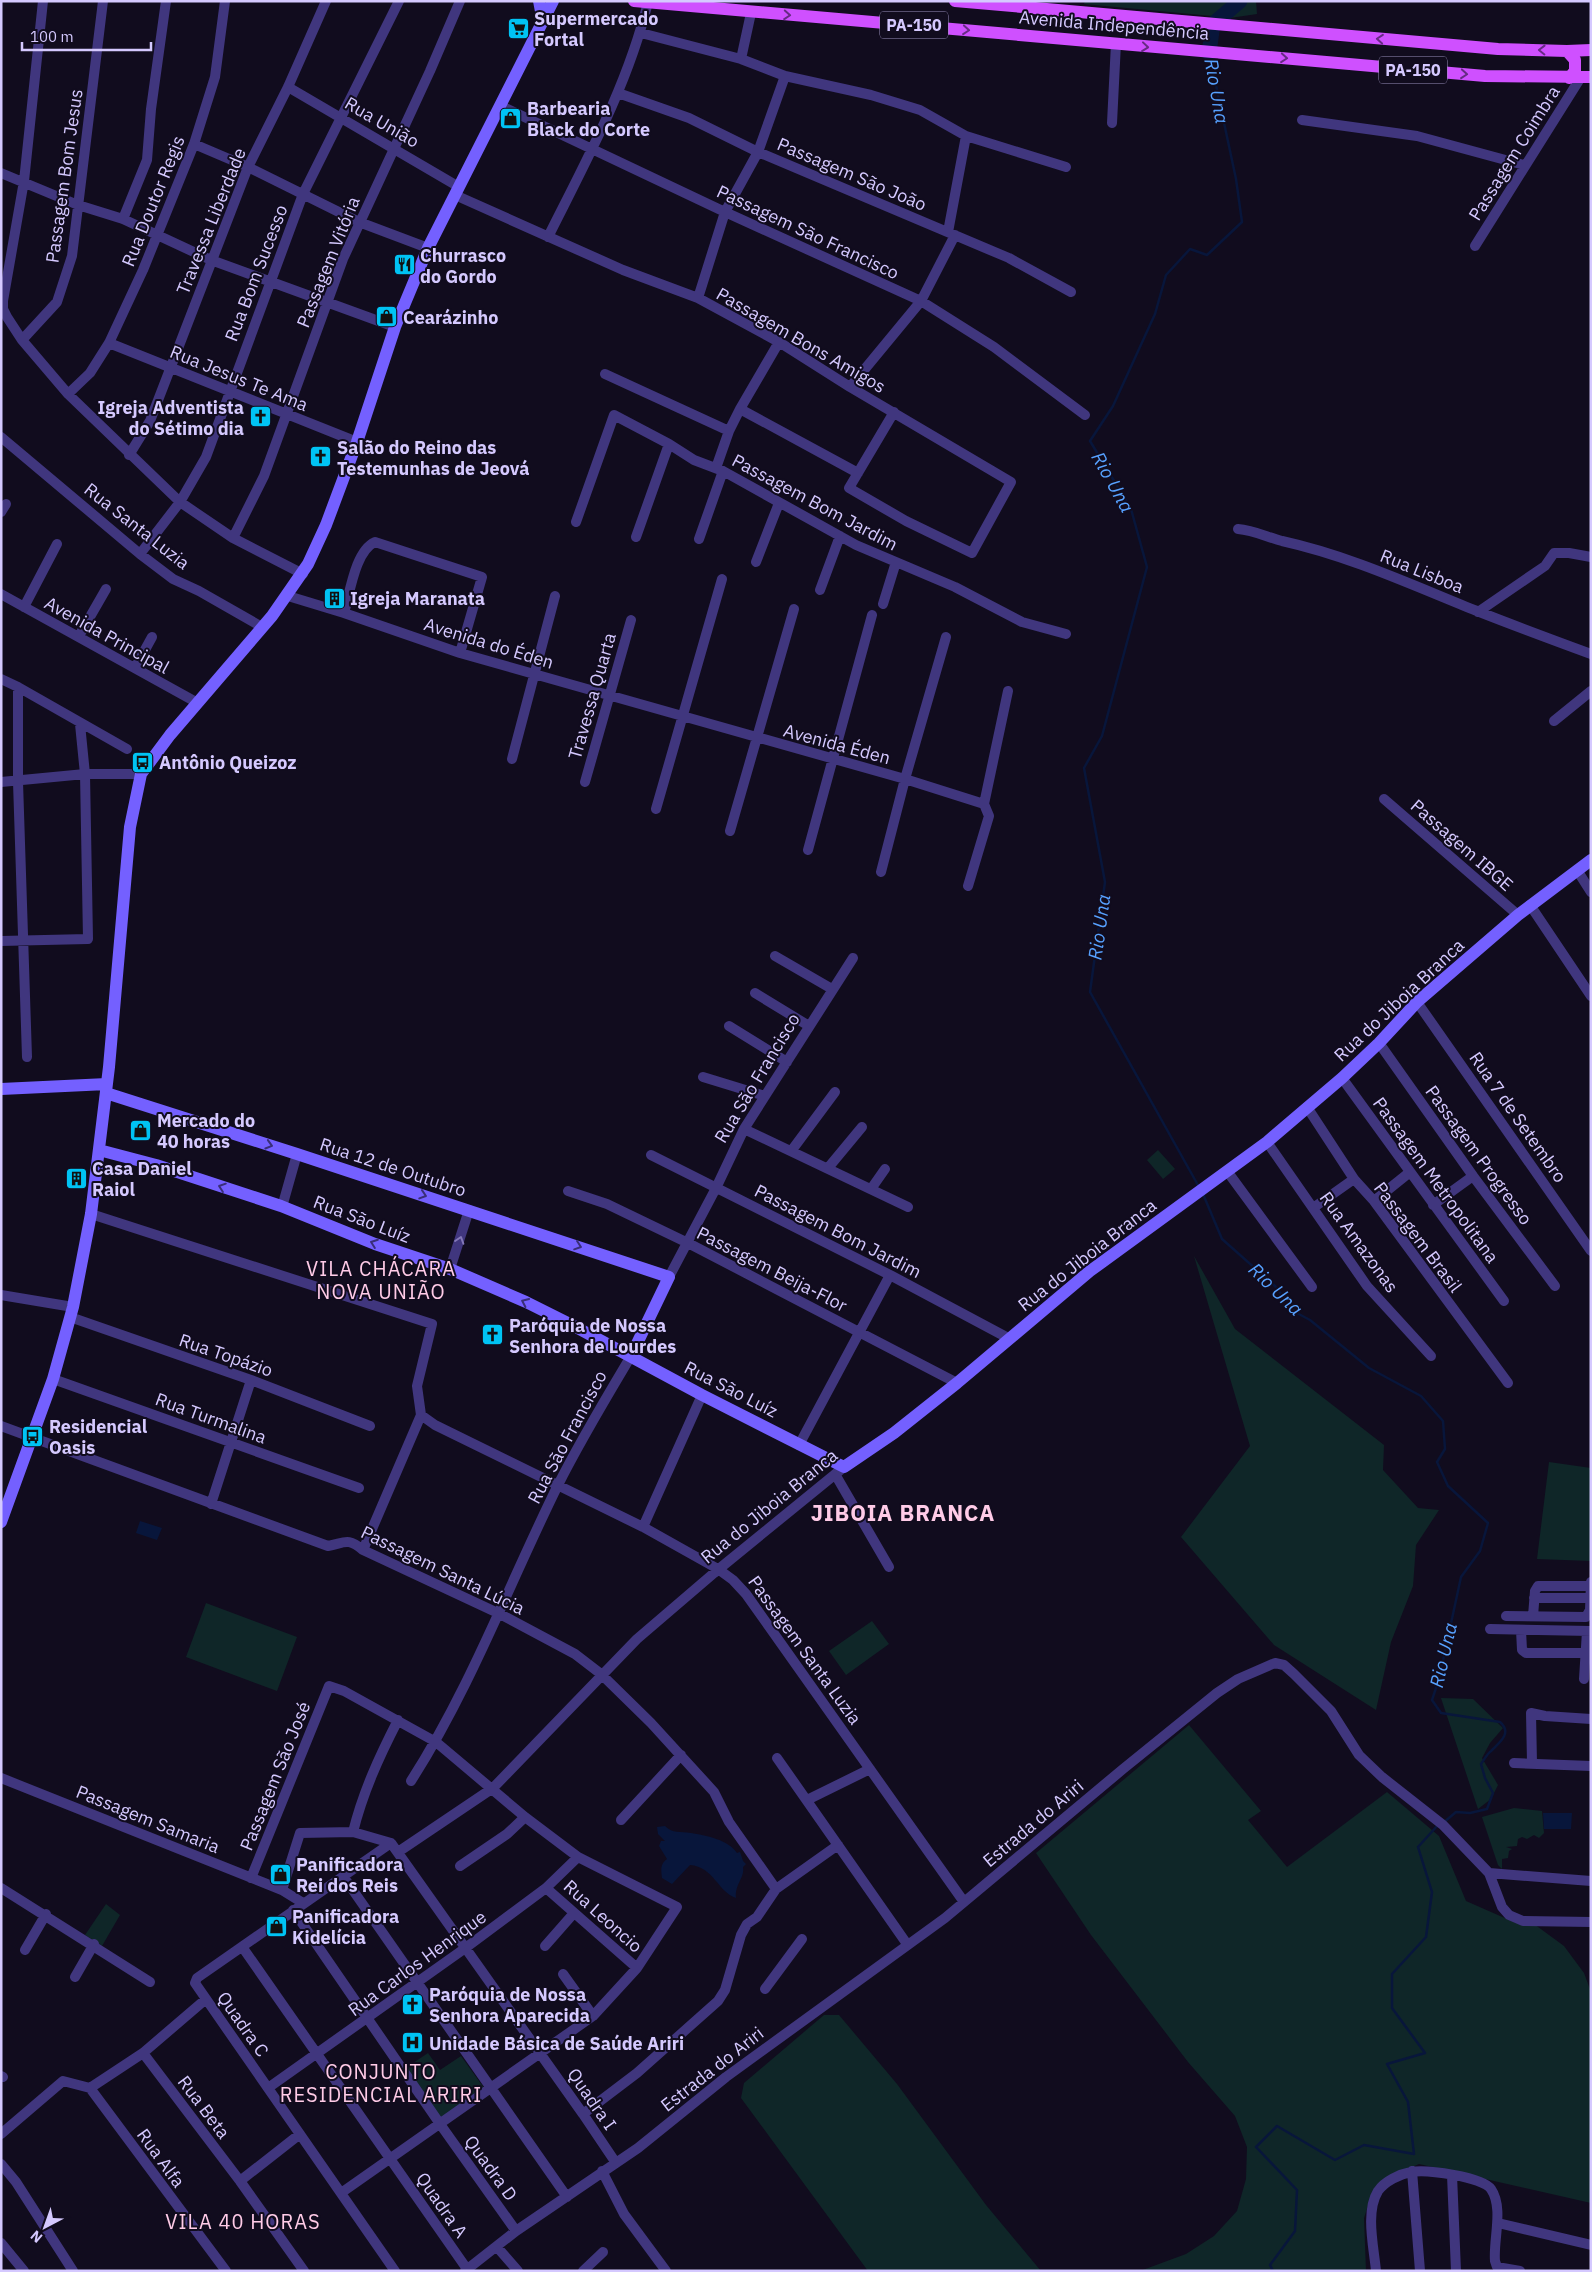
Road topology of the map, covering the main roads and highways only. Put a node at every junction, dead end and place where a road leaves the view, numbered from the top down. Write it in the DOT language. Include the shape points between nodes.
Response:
graph roads {
  1 [pos="539,1"];
  2 [pos="553,1"];
  3 [pos="634,1"];
  4 [pos="955,1"];
  5 [pos="648,2"];
  6 [pos="540,27"];
  7 [pos="1591,50"];
  8 [pos="1567,51"];
  9 [pos="1580,77"];
  10 [pos="1591,860"];
  11 [pos="1,1089"];
  12 [pos="106,1089"];
  13 [pos="99,1150"];
  14 [pos="669,1277"];
  15 [pos="631,1356"];
  16 [pos="840,1471"];
  17 [pos="1,1522"];
  1 -- 6 [label="main road"];
  2 -- 6 [label="main road"];
  3 -- 5 [label="main road, Avenida Independência / PA-150"];
  8 -- 4 [label="main road, Avenida Independência / PA-150, one-way" via="1498,49"];
  5 -- 9 [label="main road, Avenida Independência / PA-150, one-way" via="1485,76"];
  6 -- 12 [label="main road" via="428,248 395,327 326,525 303,574 141,774 130,827"];
  7 -- 8 [label="main road, Avenida Independência / PA-150"];
  8 -- 9 [label="main road" via="1575,60 1575,71"];
  10 -- 16 [label="main road, Rua do Jiboia Branca" via="1518,914 1417,1002 1342,1078 1267,1142 1077,1282 957,1383"];
  11 -- 12 [label="main road"];
  12 -- 13 [label="main road"];
  12 -- 14 [label="main road, Rua 12 de Outubro, one-way"];
  15 -- 13 [label="main road, Rua São Luíz, one-way" via="526,1302 450,1269 375,1244 282,1207 156,1165"];
  13 -- 17 [label="main road" via="91,1214 72,1312 53,1379"];
  14 -- 15 [label="main road, Rua São Francisco"];
  15 -- 16 [label="main road, Rua São Luíz" via="799,1445"];
}
